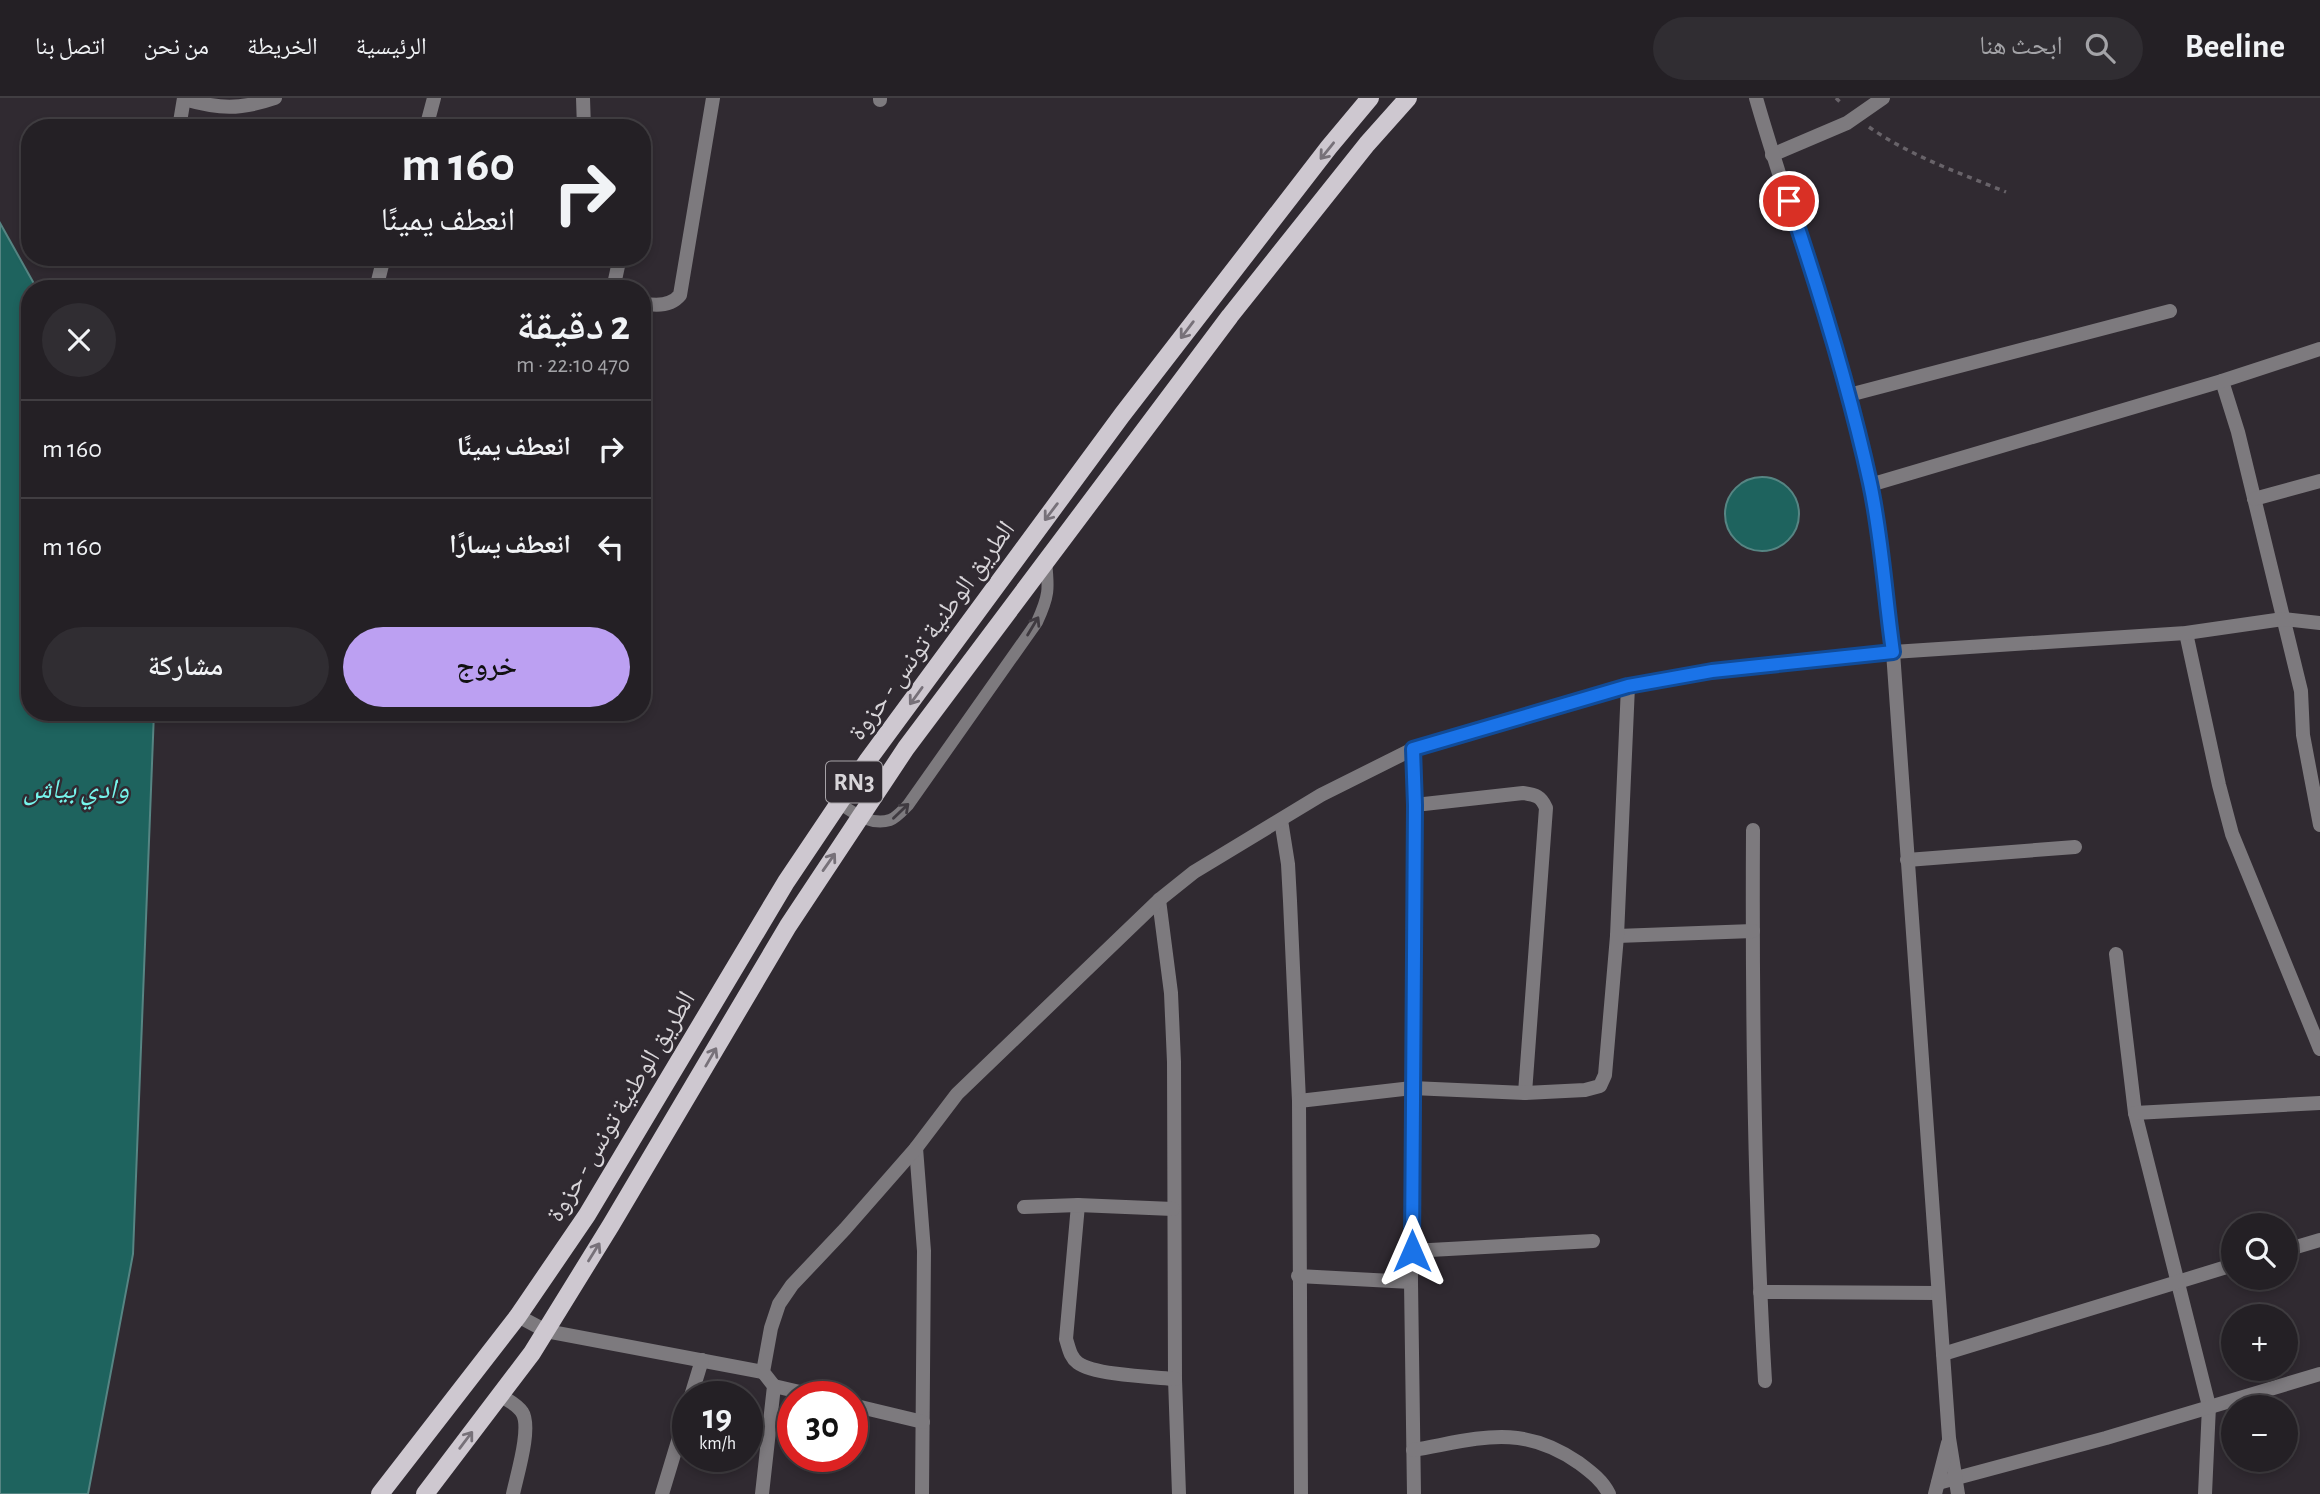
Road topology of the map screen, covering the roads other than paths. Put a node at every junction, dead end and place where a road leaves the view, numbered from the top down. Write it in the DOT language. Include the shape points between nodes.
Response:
graph roads {
  1 [pos="275,98"];
  2 [pos="434,98"];
  3 [pos="583,98"];
  4 [pos="713,98"];
  5 [pos="1370,98"];
  6 [pos="1409,98"];
  7 [pos="1756,98"];
  8 [pos="1883,98"];
  9 [pos="184,99"];
  10 [pos="181,119"];
  11 [pos="428,119"];
  12 [pos="583,119"];
  13 [pos="1772,155"];
  14 [pos="651,303"];
  15 [pos="2170,312"];
  16 [pos="2320,349"];
  17 [pos="2222,381"];
  18 [pos="1849,395"];
  19 [pos="1089,461"];
  20 [pos="1110,475"];
  21 [pos="2320,481"];
  22 [pos="1870,485"];
  23 [pos="2254,499"];
  24 [pos="1046,562"];
  25 [pos="2283,619"];
  26 [pos="2320,623"];
  27 [pos="2186,633"];
  28 [pos="1893,652"];
  29 [pos="1628,686"];
  30 [pos="1413,749"];
  31 [pos="840,804"];
  32 [pos="1415,805"];
  33 [pos="860,817"];
  34 [pos="1281,820"];
  35 [pos="2320,825"];
  36 [pos="1753,831"];
  37 [pos="2075,847"];
  38 [pos="1907,860"];
  39 [pos="1159,900"];
  40 [pos="1752,931"];
  41 [pos="1617,936"];
  42 [pos="2116,954"];
  43 [pos="2320,1049"];
  44 [pos="1412,1088"];
  45 [pos="1525,1093"];
  46 [pos="1299,1101"];
  47 [pos="2320,1103"];
  48 [pos="2135,1113"];
  49 [pos="916,1148"];
  50 [pos="1078,1205"];
  51 [pos="1024,1207"];
  52 [pos="1173,1209"];
  53 [pos="2320,1240"];
  54 [pos="1593,1241"];
  55 [pos="2298,1246"];
  56 [pos="1412,1251"];
  57 [pos="2221,1269"];
  58 [pos="1298,1276"];
  59 [pos="1411,1282"];
  60 [pos="2178,1282"];
  61 [pos="1760,1292"];
  62 [pos="1938,1293"];
  63 [pos="518,1316"];
  64 [pos="545,1331"];
  65 [pos="1943,1354"];
  66 [pos="702,1360"];
  67 [pos="762,1372"];
  68 [pos="2320,1374"];
  69 [pos="1175,1379"];
  70 [pos="696,1381"];
  71 [pos="1765,1381"];
  72 [pos="774,1386"];
  73 [pos="777,1387"];
  74 [pos="499,1395"];
  75 [pos="2209,1406"];
  76 [pos="868,1409"];
  77 [pos="923,1422"];
  78 [pos="1949,1438"];
  79 [pos="1413,1450"];
  80 [pos="672,1461"];
  81 [pos="1958,1487"];
  82 [pos="1937,1488"];
  83 [pos="380,1494"];
  84 [pos="425,1494"];
  85 [pos="513,1494"];
  86 [pos="662,1494"];
  87 [pos="762,1494"];
  88 [pos="922,1494"];
  89 [pos="1179,1494"];
  90 [pos="1301,1494"];
  91 [pos="1414,1494"];
  92 [pos="1609,1494"];
  93 [pos="2205,1494"];
  1 -- 9 [label="street" via="228,107"];
  2 -- 11 [label="street"];
  3 -- 12 [label="street"];
  4 -- 14 [label="street" via="680,295 667,304"];
  5 -- 19 [label="main road, الطريق الوطنية تونس - حزوة / RN3, one-way"];
  6 -- 20 [label="main road, الطريق الوطنية تونس - حزوة / RN3" via="1230,316"];
  7 -- 13 [label="street"];
  8 -- 13 [label="street" via="1847,123"];
  9 -- 10 [label="street"];
  13 -- 18 [label="street"];
  15 -- 18 [label="street"];
  16 -- 17 [label="street"];
  17 -- 22 [label="street"];
  17 -- 23 [label="street"];
  18 -- 22 [label="street"];
  19 -- 20 [label="main road"];
  19 -- 31 [label="main road, الطريق الوطنية تونس - حزوة / RN3, one-way"];
  20 -- 24 [label="main road, الطريق الوطنية تونس - حزوة / RN3"];
  21 -- 23 [label="street"];
  22 -- 28 [label="street"];
  23 -- 25 [label="street"];
  24 -- 33 [label="main road, الطريق الوطنية تونس - حزوة / RN3"];
  33 -- 24 [label="lane, one-way" via="892,820 908,805 1037,621 1049,587"];
  25 -- 26 [label="street"];
  25 -- 27 [label="street"];
  25 -- 35 [label="street" via="2301,691 2305,747"];
  27 -- 28 [label="street"];
  27 -- 43 [label="street" via="2232,834"];
  28 -- 29 [label="street" via="1712,671"];
  28 -- 38 [label="street"];
  29 -- 30 [label="street"];
  29 -- 41 [label="street"];
  30 -- 32 [label="street"];
  30 -- 34 [label="street" via="1321,794"];
  31 -- 33 [label="lane"];
  31 -- 63 [label="main road, الطريق الوطنية تونس - حزوة / RN3" via="786,882 586,1215"];
  32 -- 44 [label="street"];
  32 -- 45 [label="street" via="1523,793 1536,795 1546,808"];
  64 -- 33 [label="main road, الطريق الوطنية تونس - حزوة / RN3, one-way" via="788,926"];
  34 -- 39 [label="street" via="1194,872"];
  34 -- 46 [label="street" via="1288,864"];
  36 -- 40 [label="street"];
  37 -- 38 [label="street"];
  38 -- 62 [label="street"];
  39 -- 49 [label="street" via="957,1094"];
  39 -- 52 [label="street" via="1171,993"];
  40 -- 41 [label="street"];
  40 -- 61 [label="street"];
  41 -- 45 [label="street" via="1603,1083 1596,1089"];
  42 -- 48 [label="street"];
  44 -- 45 [label="street"];
  44 -- 46 [label="street"];
  44 -- 56 [label="street"];
  46 -- 58 [label="street"];
  47 -- 48 [label="street"];
  48 -- 60 [label="street"];
  49 -- 67 [label="street" via="792,1285 779,1304"];
  49 -- 77 [label="street" via="924,1251"];
  50 -- 51 [label="street"];
  50 -- 52 [label="street"];
  50 -- 69 [label="street" via="1066,1339 1072,1357 1096,1370"];
  52 -- 69 [label="street"];
  53 -- 55 [label="street"];
  54 -- 56 [label="street"];
  56 -- 59 [label="street"];
  57 -- 60 [label="street"];
  58 -- 59 [label="street"];
  58 -- 90 [label="street"];
  59 -- 79 [label="street"];
  60 -- 65 [label="street"];
  60 -- 75 [label="street"];
  61 -- 62 [label="street"];
  61 -- 71 [label="street"];
  62 -- 65 [label="street"];
  63 -- 64 [label="street"];
  63 -- 83 [label="main road, الطريق الوطنية تونس - حزوة / RN3"];
  64 -- 66 [label="street"];
  64 -- 74 [label="main road, الطريق الوطنية تونس - حزوة / RN3"];
  65 -- 78 [label="street"];
  66 -- 67 [label="street"];
  66 -- 70 [label="street"];
  67 -- 72 [label="street"];
  68 -- 75 [label="street"];
  69 -- 89 [label="street"];
  72 -- 73 [label="street"];
  72 -- 87 [label="street"];
  84 -- 74 [label="main road, الطريق الوطنية تونس - حزوة / RN3, one-way"];
  74 -- 85 [label="street" via="516,1405 526,1426"];
  75 -- 81 [label="street"];
  75 -- 93 [label="street"];
  76 -- 77 [label="street"];
  77 -- 88 [label="street"];
  78 -- 81 [label="street"];
  78 -- 82 [label="street"];
  79 -- 91 [label="street"];
  79 -- 92 [label="street" via="1501,1436 1530,1439 1566,1454 1595,1475"];
  80 -- 86 [label="street"];
  81 -- 82 [label="street"];
}
